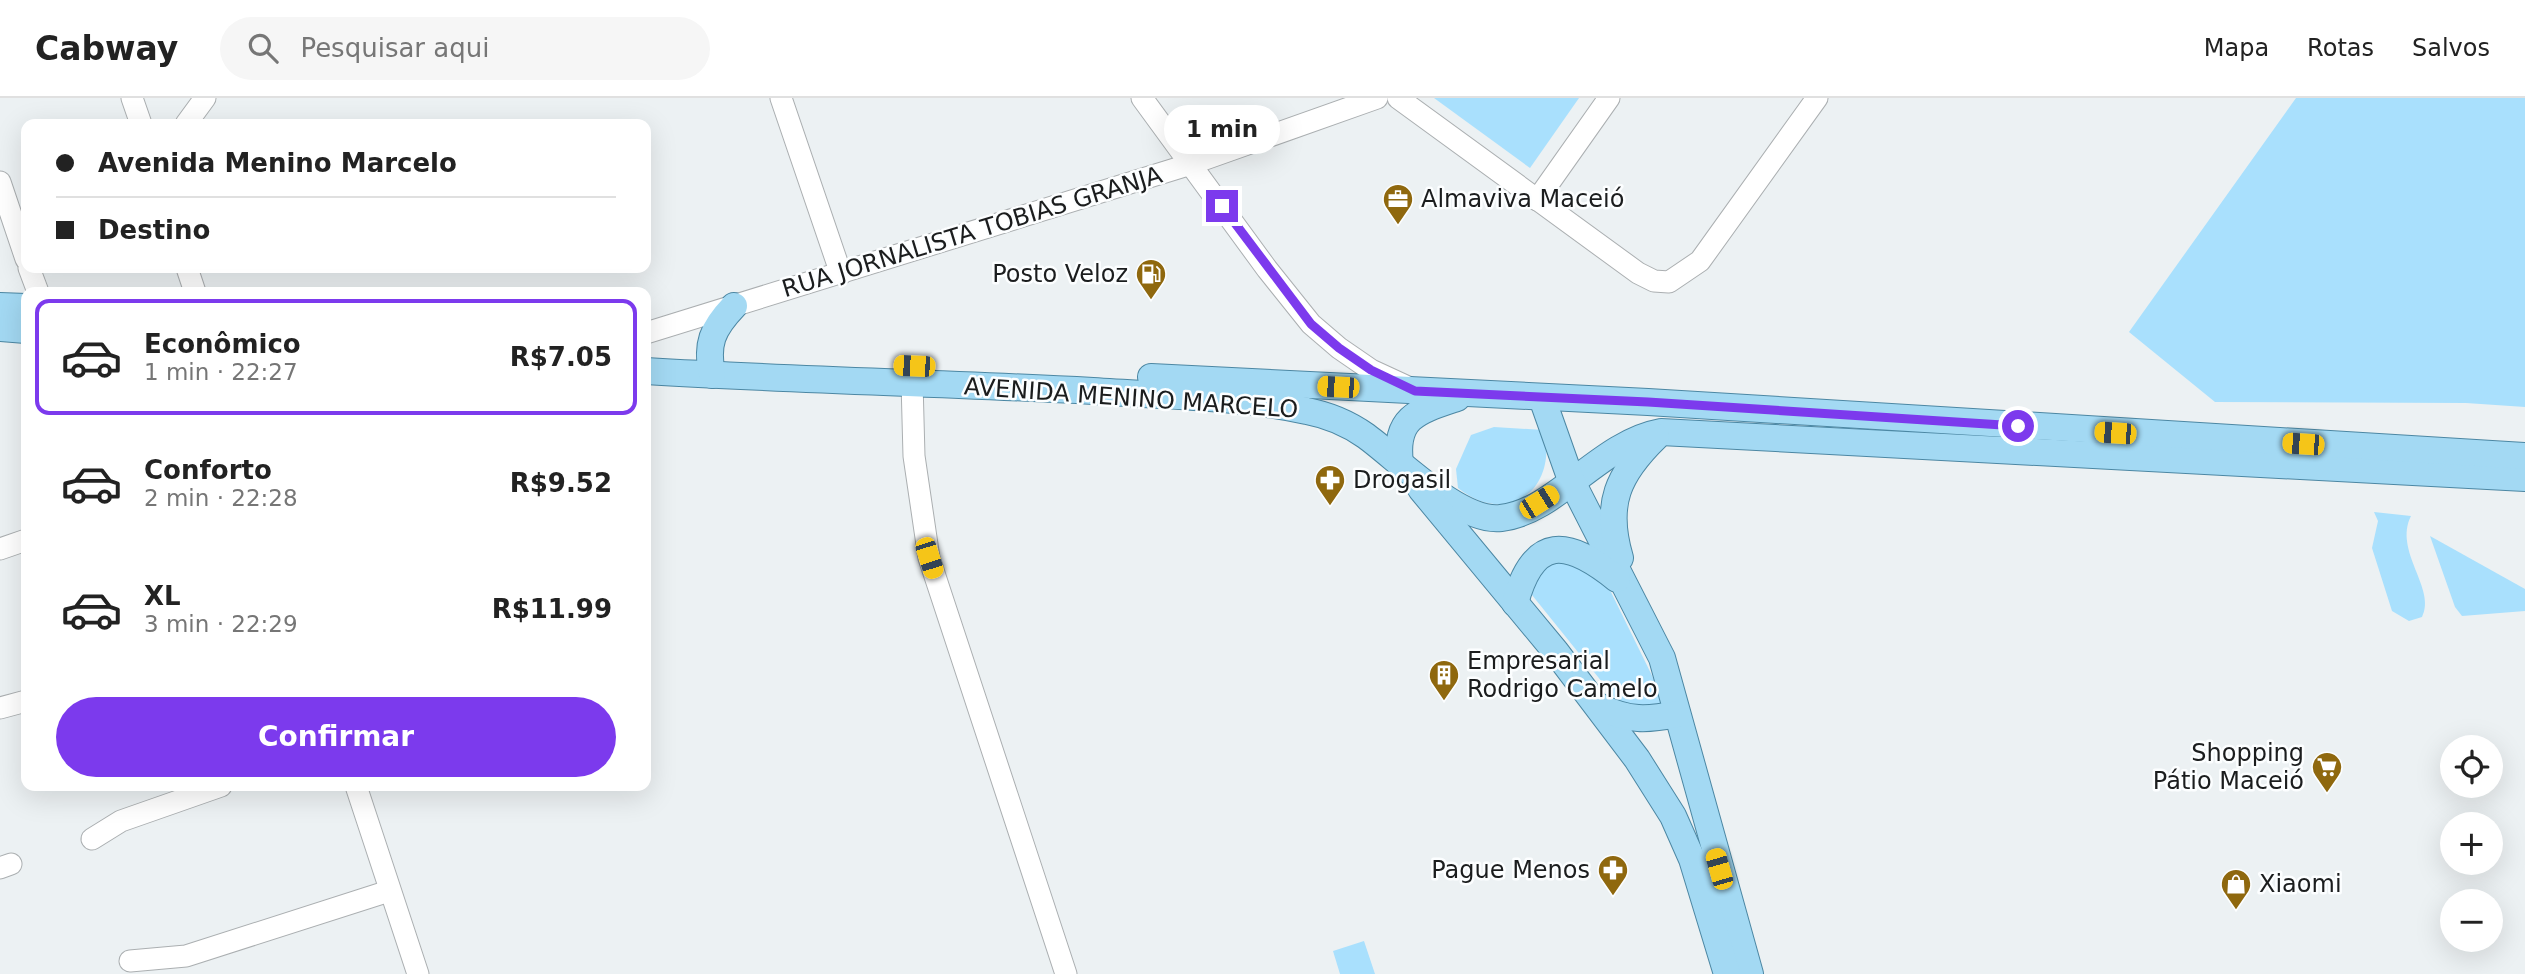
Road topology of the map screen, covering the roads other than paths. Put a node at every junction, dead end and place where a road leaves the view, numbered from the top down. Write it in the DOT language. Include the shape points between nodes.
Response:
graph roads {
  1 [pos="132,98"];
  2 [pos="205,98"];
  3 [pos="781,98"];
  4 [pos="1142,98"];
  5 [pos="1377,98"];
  6 [pos="1398,98"];
  7 [pos="1609,98"];
  8 [pos="1817,98"];
  9 [pos="139,119"];
  10 [pos="190,119"];
  11 [pos="1191,164"];
  12 [pos="0,182"];
  13 [pos="1537,200"];
  14 [pos="21,244"];
  15 [pos="841,274"];
  16 [pos="0,306"];
  17 [pos="734,306"];
  18 [pos="21,307"];
  19 [pos="0,328"];
  20 [pos="21,330"];
  21 [pos="651,331"];
  22 [pos="651,355"];
  23 [pos="710,367"];
  24 [pos="651,371"];
  25 [pos="912,382"];
  26 [pos="1415,391"];
  27 [pos="1468,395"];
  28 [pos="1542,398"];
  29 [pos="1661,432"];
  30 [pos="2525,456"];
  31 [pos="1400,463"];
  32 [pos="2525,478"];
  33 [pos="1571,480"];
  34 [pos="21,542"];
  35 [pos="0,549"];
  36 [pos="1627,592"];
  37 [pos="1515,603"];
  38 [pos="21,702"];
  39 [pos="1600,707"];
  40 [pos="0,708"];
  41 [pos="1677,714"];
  42 [pos="206,791"];
  43 [pos="358,791"];
  44 [pos="92,839"];
  45 [pos="389,891"];
  46 [pos="130,961"];
  47 [pos="418,974"];
  48 [pos="1066,974"];
  49 [pos="1727,974"];
  50 [pos="1750,974"];
  1 -- 9 [label="street"];
  2 -- 10 [label="street"];
  3 -- 15 [label="street"];
  4 -- 11 [label="street"];
  5 -- 11 [label="street, RUA JORNALISTA TOBIAS GRANJA"];
  6 -- 13 [label="street"];
  7 -- 13 [label="street"];
  8 -- 13 [label="street" via="1700,261 1669,282 1638,273"];
  11 -- 15 [label="street, RUA JORNALISTA TOBIAS GRANJA"];
  11 -- 26 [label="street" via="1311,324 1371,370"];
  12 -- 14 [label="street"];
  15 -- 17 [label="street, RUA JORNALISTA TOBIAS GRANJA"];
  16 -- 18 [label="main road"];
  17 -- 21 [label="street, RUA JORNALISTA TOBIAS GRANJA"];
  17 -- 23 [label="main road" via="711,334"];
  19 -- 20 [label="main road"];
  22 -- 23 [label="main road, AVENIDA MENINO MARCELO"];
  23 -- 24 [label="main road, AVENIDA MENINO MARCELO"];
  23 -- 25 [label="main road, AVENIDA MENINO MARCELO"];
  23 -- 26 [label="main road, AVENIDA MENINO MARCELO"];
  25 -- 31 [label="main road, AVENIDA MENINO MARCELO" via="1254,402 1332,417"];
  25 -- 48 [label="street" via="914,456 929,558"];
  26 -- 27 [label="main road, AVENIDA MENINO MARCELO"];
  27 -- 28 [label="main road, AVENIDA MENINO MARCELO"];
  27 -- 31 [label="main road" via="1416,413 1406,422 1398,446"];
  28 -- 30 [label="main road, AVENIDA MENINO MARCELO"];
  28 -- 33 [label="main road"];
  29 -- 32 [label="main road, AVENIDA MENINO MARCELO"];
  29 -- 33 [label="main road, AVENIDA MENINO MARCELO" via="1626,443"];
  29 -- 36 [label="main road" via="1632,460 1615,499 1614,526"];
  31 -- 33 [label="main road, AVENIDA MENINO MARCELO" via="1482,518 1525,511"];
  31 -- 37 [label="main road"];
  33 -- 36 [label="main road"];
  34 -- 35 [label="street"];
  36 -- 37 [label="main road" via="1591,558 1566,550 1548,552 1532,562 1523,574"];
  36 -- 41 [label="main road" via="1662,658"];
  37 -- 39 [label="main road"];
  38 -- 40 [label="street"];
  39 -- 41 [label="main road" via="1623,718 1645,721"];
  39 -- 49 [label="main road" via="1673,816 1692,859"];
  41 -- 50 [label="main road"];
  42 -- 44 [label="street" via="121,821"];
  43 -- 45 [label="street"];
  45 -- 46 [label="street" via="186,956"];
  45 -- 47 [label="street"];
}
